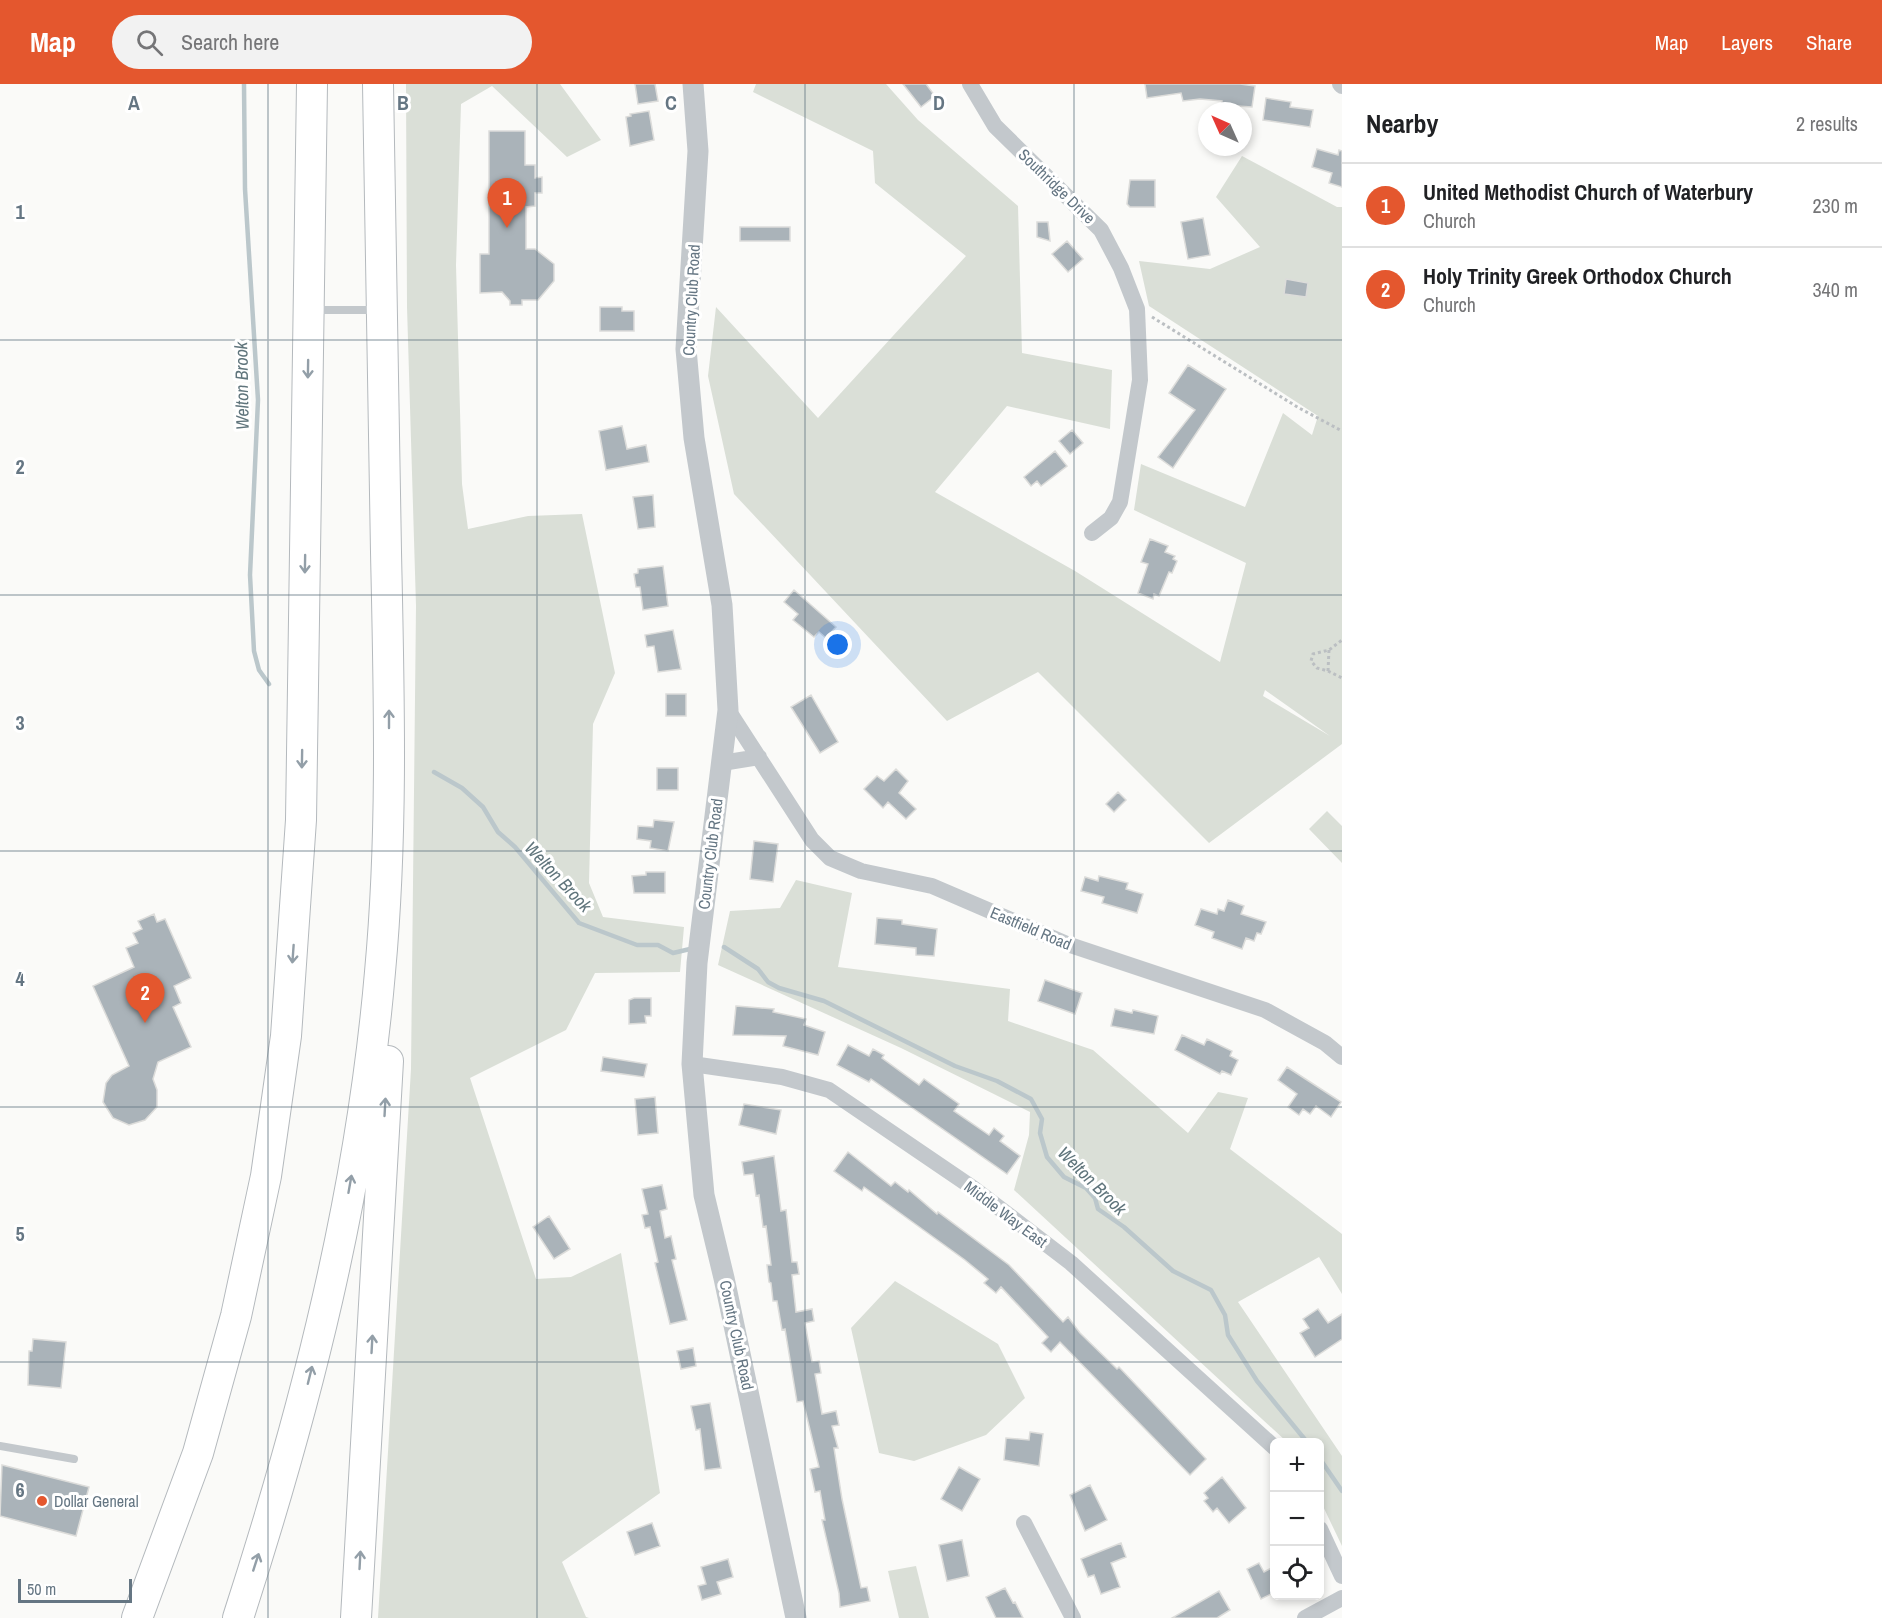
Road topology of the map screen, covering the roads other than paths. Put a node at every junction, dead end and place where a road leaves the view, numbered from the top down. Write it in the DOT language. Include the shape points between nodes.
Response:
graph roads {
  1 [pos="301,84"];
  2 [pos="312,84"];
  3 [pos="378,84"];
  4 [pos="693,84"];
  5 [pos="970,84"];
  6 [pos="309,310"];
  7 [pos="381,310"];
  8 [pos="1092,533"];
  9 [pos="729,710"];
  10 [pos="389,751"];
  11 [pos="759,757"];
  12 [pos="722,762"];
  13 [pos="1342,1057"];
  14 [pos="692,1064"];
  15 [pos="1270,1442"];
  16 [pos="0,1446"];
  17 [pos="74,1459"];
  18 [pos="1024,1522"];
  19 [pos="1324,1538"];
  20 [pos="1342,1576"];
  21 [pos="1342,1598"];
  22 [pos="138,1618"];
  23 [pos="238,1618"];
  24 [pos="356,1618"];
  25 [pos="796,1618"];
  26 [pos="1073,1618"];
  27 [pos="1305,1618"];
  1 -- 6 [label="highway"];
  2 -- 6 [label="highway"];
  3 -- 7 [label="highway"];
  4 -- 9 [label="street, Country Club Road" via="698,151 686,349 694,438 722,605"];
  5 -- 8 [label="street, Southridge Drive" via="995,126 1101,230 1137,309 1140,380 1119,502 1111,519"];
  6 -- 7 [label="lane"];
  6 -- 22 [label="highway, one-way" via="301,820 286,1036 266,1176 236,1316 198,1453"];
  10 -- 7 [label="highway, one-way"];
  9 -- 11 [label="street, Eastfield Road"];
  9 -- 12 [label="street, Country Club Road"];
  23 -- 10 [label="highway, one-way" via="304,1399 362,1121 384,916"];
  24 -- 10 [label="highway, one-way" via="393,962"];
  11 -- 12 [label="street"];
  11 -- 13 [label="street, Eastfield Road" via="812,840 830,858 861,871 932,886 1067,944 1265,1010 1325,1043"];
  12 -- 14 [label="street, Country Club Road" via="697,963"];
  14 -- 15 [label="street, Middle Way East" via="782,1077 829,1090 972,1188 1071,1263"];
  14 -- 25 [label="street, Country Club Road" via="704,1195"];
  16 -- 17 [label="lane"];
  18 -- 26 [label="street"];
  19 -- 20 [label="street"];
  21 -- 27 [label="street"];
}
